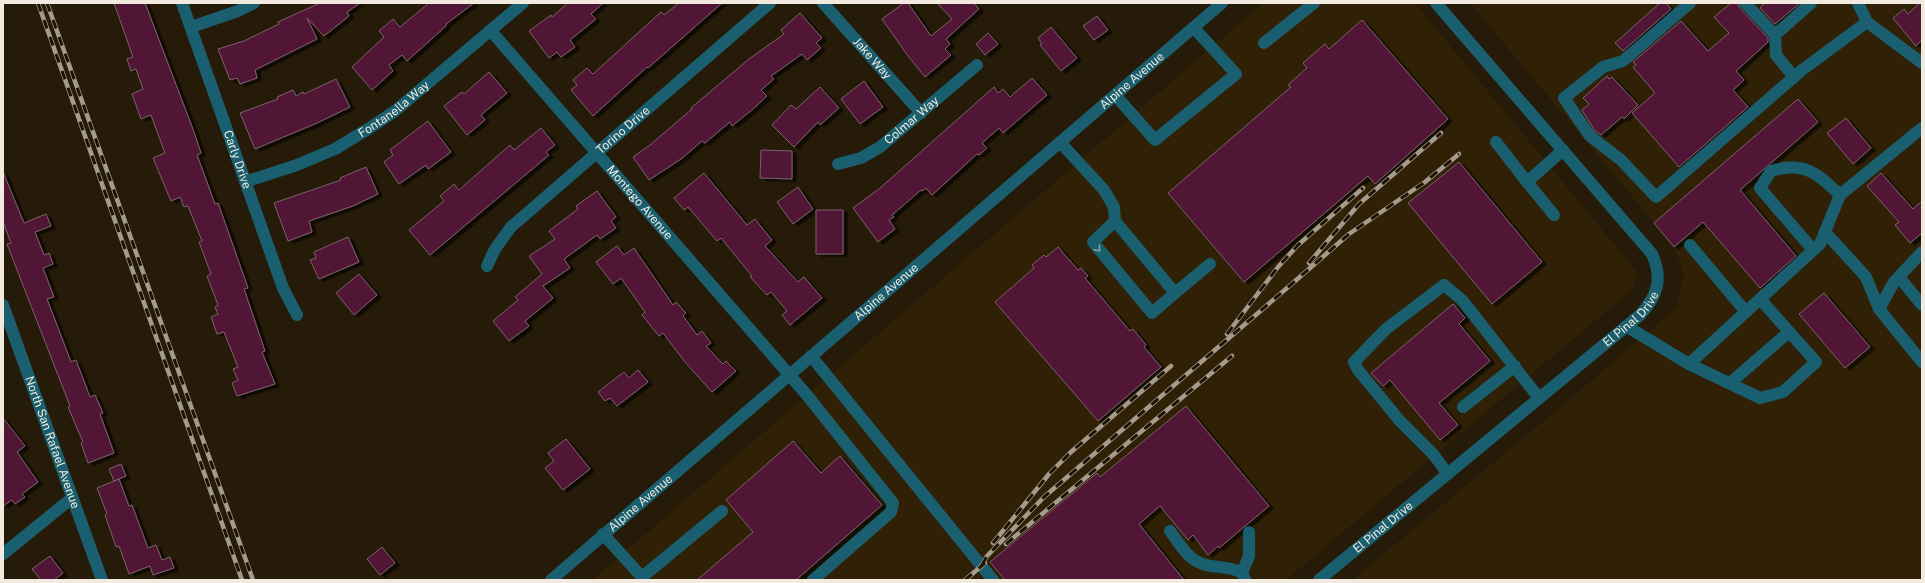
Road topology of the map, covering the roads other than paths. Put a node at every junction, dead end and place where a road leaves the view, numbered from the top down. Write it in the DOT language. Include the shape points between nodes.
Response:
graph roads {
  1 [pos="182,3"];
  2 [pos="254,3"];
  3 [pos="523,3"];
  4 [pos="770,3"];
  5 [pos="823,3"];
  6 [pos="1222,3"];
  7 [pos="1314,3"];
  8 [pos="1436,3"];
  9 [pos="1690,3"];
  10 [pos="1745,3"];
  11 [pos="1811,3"];
  12 [pos="1858,3"];
  13 [pos="1867,22"];
  14 [pos="191,28"];
  15 [pos="1194,28"];
  16 [pos="491,31"];
  17 [pos="1775,35"];
  18 [pos="1264,42"];
  19 [pos="1922,63"];
  20 [pos="977,65"];
  21 [pos="1794,78"];
  22 [pos="1115,95"];
  23 [pos="921,113"];
  24 [pos="1922,128"];
  25 [pos="1060,142"];
  26 [pos="1496,142"];
  27 [pos="1563,150"];
  28 [pos="597,154"];
  29 [pos="838,164"];
  30 [pos="245,182"];
  31 [pos="1527,182"];
  32 [pos="1840,195"];
  33 [pos="1554,214"];
  34 [pos="1115,221"];
  35 [pos="1825,232"];
  36 [pos="1690,245"];
  37 [pos="1813,250"];
  38 [pos="1921,254"];
  39 [pos="1210,264"];
  40 [pos="488,266"];
  41 [pos="1898,277"];
  42 [pos="1175,293"];
  43 [pos="1760,299"];
  44 [pos="3,305"];
  45 [pos="1922,305"];
  46 [pos="1879,309"];
  47 [pos="1746,312"];
  48 [pos="297,315"];
  49 [pos="1626,326"];
  50 [pos="1789,332"];
  51 [pos="811,356"];
  52 [pos="1922,362"];
  53 [pos="1689,364"];
  54 [pos="1515,366"];
  55 [pos="789,374"];
  56 [pos="1730,383"];
  57 [pos="1539,398"];
  58 [pos="1463,407"];
  59 [pos="1448,474"];
  60 [pos="72,498"];
  61 [pos="722,510"];
  62 [pos="1170,531"];
  63 [pos="1249,532"];
  64 [pos="603,534"];
  65 [pos="5,550"];
  66 [pos="1244,577"];
  67 [pos="644,578"];
  68 [pos="102,580"];
  69 [pos="551,580"];
  70 [pos="813,580"];
  71 [pos="993,580"];
  72 [pos="1319,580"];
  1 -- 14 [label="street, Carly Drive"];
  2 -- 14 [label="street"];
  3 -- 16 [label="street, Fontanella Way"];
  4 -- 28 [label="street, Torino Drive"];
  5 -- 23 [label="street, Jake Way"];
  6 -- 15 [label="street, Alpine Avenue"];
  7 -- 18 [label="street"];
  8 -- 27 [label="street, El Pinal Drive"];
  9 -- 21 [label="street" via="1623,61 1603,67 1564,98 1590,136 1622,160 1656,197"];
  10 -- 17 [label="street"];
  11 -- 17 [label="street"];
  12 -- 13 [label="street"];
  13 -- 19 [label="street"];
  13 -- 21 [label="street"];
  14 -- 30 [label="street, Carly Drive"];
  15 -- 22 [label="street, Alpine Avenue"];
  15 -- 22 [label="street" via="1236,74 1155,140"];
  16 -- 28 [label="street, Montego Avenue"];
  16 -- 30 [label="street, Fontanella Way" via="395,111 368,130 335,149"];
  17 -- 21 [label="street" via="1776,55"];
  20 -- 23 [label="street, Colmar Way"];
  22 -- 25 [label="street, Alpine Avenue"];
  23 -- 29 [label="street, Colmar Way" via="880,147 861,158"];
  24 -- 32 [label="street"];
  25 -- 34 [label="street" via="1104,190 1114,207"];
  25 -- 51 [label="street, Alpine Avenue"];
  26 -- 31 [label="street"];
  27 -- 31 [label="street"];
  27 -- 49 [label="street, El Pinal Drive" via="1652,254 1657,265 1658,280 1651,302"];
  28 -- 40 [label="street, Torino Drive" via="511,227 495,249"];
  28 -- 55 [label="street, Montego Avenue"];
  30 -- 48 [label="street, Carly Drive" via="284,288"];
  31 -- 33 [label="street"];
  32 -- 35 [label="street"];
  32 -- 37 [label="street" via="1822,177 1799,167 1786,166 1771,171 1760,188"];
  34 -- 42 [label="street"];
  34 -- 42 [label="street, one-way" via="1093,242 1152,313"];
  35 -- 37 [label="street" via="1820,244"];
  35 -- 46 [label="street" via="1866,277"];
  36 -- 47 [label="street"];
  37 -- 43 [label="street"];
  38 -- 41 [label="street"];
  39 -- 42 [label="street"];
  41 -- 45 [label="street"];
  41 -- 46 [label="street"];
  43 -- 47 [label="street"];
  43 -- 50 [label="street"];
  44 -- 60 [label="street, North San Rafael Avenue"];
  46 -- 52 [label="street"];
  47 -- 53 [label="street"];
  49 -- 53 [label="street"];
  49 -- 57 [label="street, El Pinal Drive"];
  50 -- 56 [label="street"];
  50 -- 56 [label="street" via="1816,362 1783,392 1760,398"];
  51 -- 55 [label="street, Alpine Avenue"];
  51 -- 71 [label="street"];
  53 -- 56 [label="street"];
  54 -- 57 [label="street"];
  54 -- 58 [label="street"];
  54 -- 59 [label="street" via="1462,300 1444,285 1386,329 1354,362 1400,421 1433,454"];
  55 -- 64 [label="street, Alpine Avenue"];
  55 -- 70 [label="street, Montego Avenue" via="893,503 891,512"];
  57 -- 59 [label="street, El Pinal Drive"];
  59 -- 72 [label="street, El Pinal Drive"];
  60 -- 65 [label="street"];
  60 -- 68 [label="street, North San Rafael Avenue"];
  61 -- 67 [label="street"];
  62 -- 66 [label="street" via="1190,557 1203,564 1234,568"];
  63 -- 66 [label="street" via="1249,556"];
  64 -- 67 [label="street"];
  64 -- 69 [label="street, Alpine Avenue"];
}
